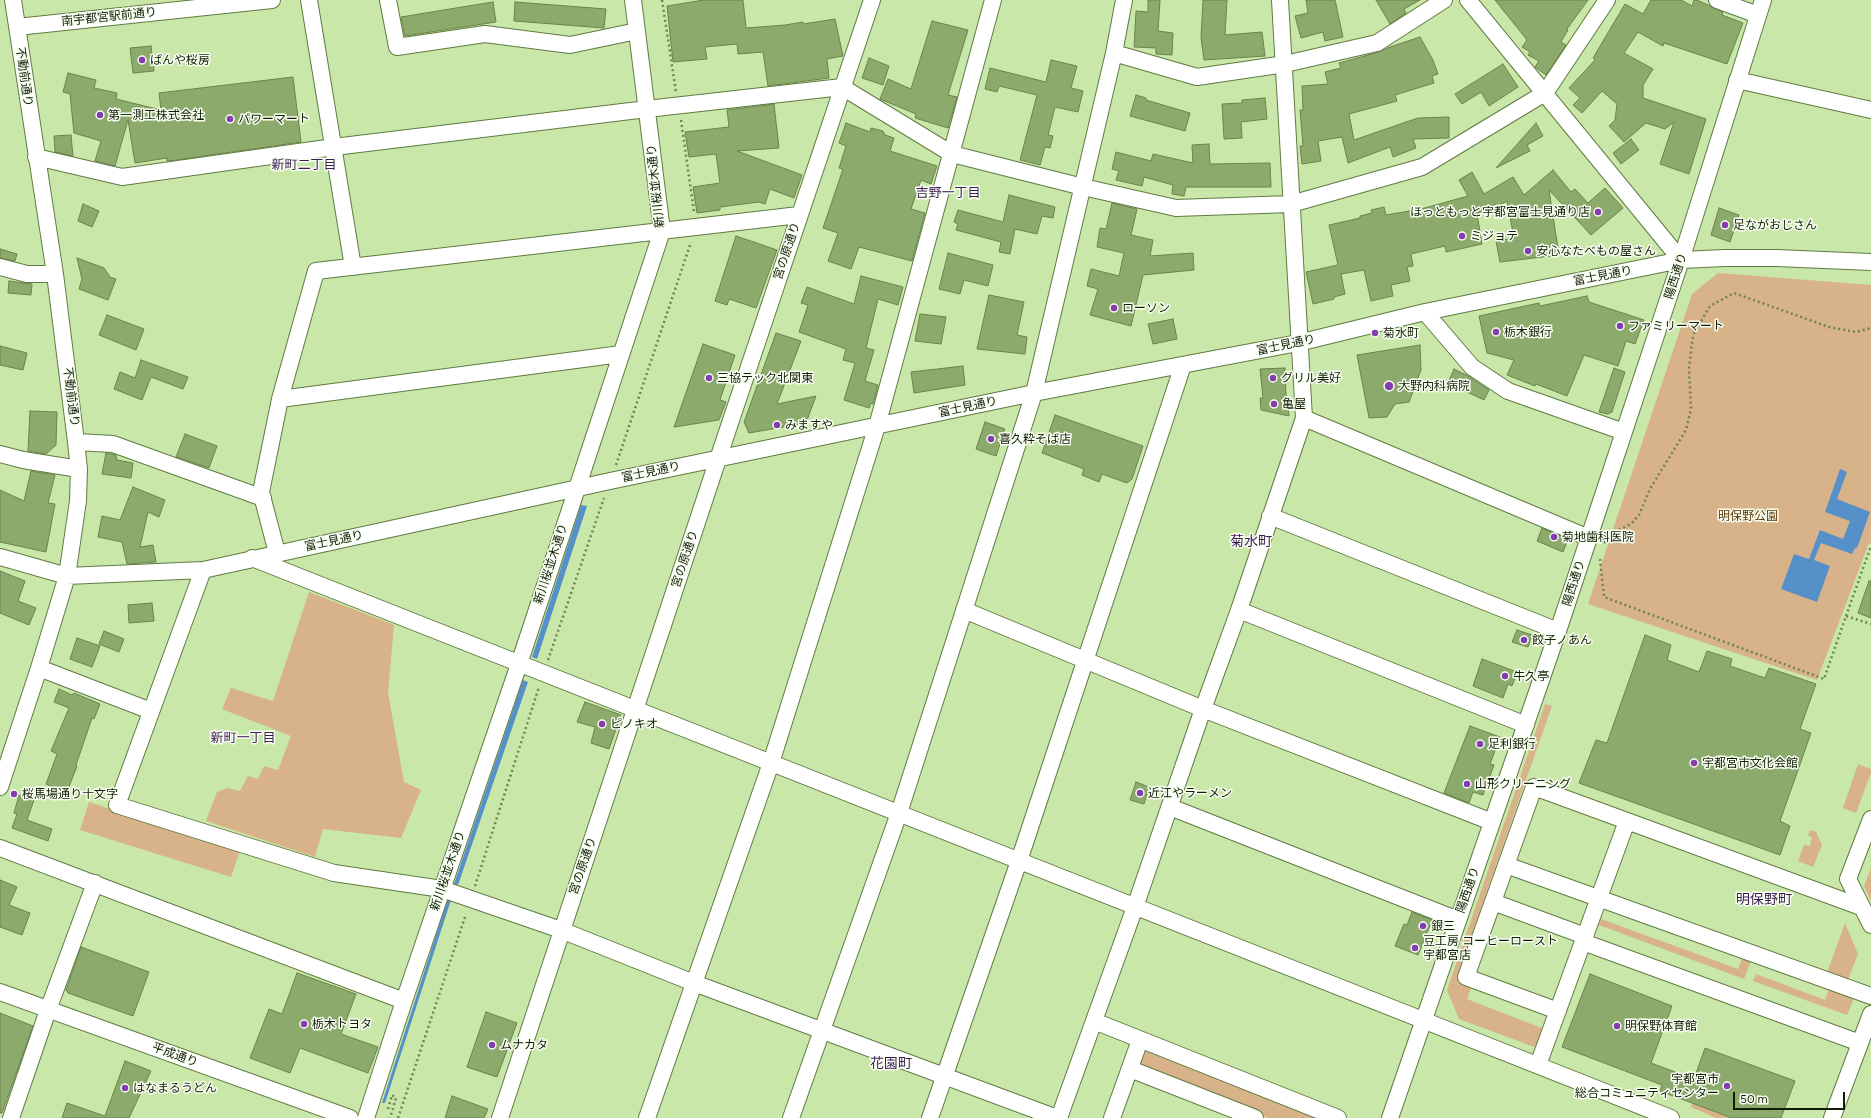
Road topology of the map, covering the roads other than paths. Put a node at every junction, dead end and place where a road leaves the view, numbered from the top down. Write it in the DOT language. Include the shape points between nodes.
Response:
graph roads {
  1 [pos="13,0"];
  2 [pos="272,0"];
  3 [pos="309,0"];
  4 [pos="388,0"];
  5 [pos="634,0"];
  6 [pos="872,0"];
  7 [pos="994,0"];
  8 [pos="1124,0"];
  9 [pos="1280,0"];
  10 [pos="1444,0"];
  11 [pos="1468,0"];
  12 [pos="1607,0"];
  13 [pos="1717,0"];
  14 [pos="1762,0"];
  15 [pos="1758,15"];
  16 [pos="17,27"];
  17 [pos="637,31"];
  18 [pos="1114,53"];
  19 [pos="1285,64"];
  20 [pos="1737,80"];
  21 [pos="842,87"];
  22 [pos="1545,94"];
  23 [pos="647,109"];
  24 [pos="1871,110"];
  25 [pos="334,147"];
  26 [pos="952,154"];
  27 [pos="36,157"];
  28 [pos="1083,187"];
  29 [pos="1292,204"];
  30 [pos="799,215"];
  31 [pos="662,231"];
  32 [pos="1681,260"];
  33 [pos="1871,262"];
  34 [pos="0,267"];
  35 [pos="354,267"];
  36 [pos="55,274"];
  37 [pos="1425,312"];
  38 [pos="1298,343"];
  39 [pos="621,354"];
  40 [pos="1183,365"];
  41 [pos="1034,393"];
  42 [pos="280,399"];
  43 [pos="1304,418"];
  44 [pos="877,426"];
  45 [pos="1624,432"];
  46 [pos="76,442"];
  47 [pos="0,454"];
  48 [pos="718,459"];
  49 [pos="79,469"];
  50 [pos="576,488"];
  51 [pos="263,498"];
  52 [pos="1270,516"];
  53 [pos="1589,538"];
  54 [pos="277,554"];
  55 [pos="0,557"];
  56 [pos="252,558"];
  57 [pos="203,570"];
  58 [pos="67,576"];
  59 [pos="964,610"];
  60 [pos="1239,610"];
  61 [pos="1558,631"];
  62 [pos="1085,660"];
  63 [pos="519,664"];
  64 [pos="39,668"];
  65 [pos="1203,709"];
  66 [pos="151,710"];
  67 [pos="635,710"];
  68 [pos="1526,725"];
  69 [pos="772,763"];
  70 [pos="0,787"];
  71 [pos="1170,807"];
  72 [pos="899,813"];
  73 [pos="1871,819"];
  74 [pos="1627,821"];
  75 [pos="1492,822"];
  76 [pos="0,848"];
  77 [pos="1019,861"];
  78 [pos="1506,865"];
  79 [pos="95,883"];
  80 [pos="442,889"];
  81 [pos="1599,899"];
  82 [pos="1493,902"];
  83 [pos="1135,907"];
  84 [pos="1861,907"];
  85 [pos="1458,920"];
  86 [pos="1871,924"];
  87 [pos="561,930"];
  88 [pos="1584,939"];
  89 [pos="694,982"];
  90 [pos="0,992"];
  91 [pos="1871,996"];
  92 [pos="404,1001"];
  93 [pos="48,1010"];
  94 [pos="1558,1011"];
  95 [pos="1871,1014"];
  96 [pos="1423,1020"];
  97 [pos="1094,1021"];
  98 [pos="822,1030"];
  99 [pos="1140,1040"];
  100 [pos="1860,1043"];
  101 [pos="1538,1065"];
  102 [pos="1130,1069"];
  103 [pos="945,1076"];
  104 [pos="11,1118"];
  105 [pos="350,1118"];
  106 [pos="366,1118"];
  107 [pos="500,1118"];
  108 [pos="646,1118"];
  109 [pos="792,1118"];
  110 [pos="930,1118"];
  111 [pos="1058,1118"];
  112 [pos="1112,1118"];
  113 [pos="1255,1118"];
  114 [pos="1336,1118"];
  115 [pos="1390,1118"];
  116 [pos="1671,1118"];
  117 [pos="1832,1118"];
  1 -- 16 [label="street, 不動前通り"];
  2 -- 16 [label="street, 南宇都宮駅前通り"];
  3 -- 25 [label="street"];
  4 -- 17 [label="street" via="397,47 485,34 570,45"];
  5 -- 17 [label="street, 新川桜並木通り"];
  6 -- 21 [label="street, 宮の原通り"];
  7 -- 26 [label="street"];
  8 -- 18 [label="street"];
  9 -- 19 [label="street"];
  10 -- 19 [label="street" via="1377,43"];
  11 -- 22 [label="street"];
  12 -- 22 [label="street"];
  13 -- 15 [label="street"];
  14 -- 15 [label="street, 陽西通り"];
  15 -- 20 [label="street, 陽西通り"];
  16 -- 27 [label="street, 不動前通り"];
  17 -- 23 [label="street, 新川桜並木通り"];
  18 -- 19 [label="street" via="1197,77"];
  18 -- 28 [label="street"];
  19 -- 29 [label="street"];
  20 -- 24 [label="street"];
  20 -- 32 [label="street, 陽西通り"];
  21 -- 23 [label="street"];
  21 -- 26 [label="street"];
  21 -- 30 [label="street, 宮の原通り"];
  22 -- 29 [label="street" via="1422,167"];
  22 -- 32 [label="street"];
  23 -- 25 [label="street"];
  23 -- 31 [label="street, 新川桜並木通り"];
  25 -- 27 [label="street" via="122,177"];
  25 -- 35 [label="street"];
  26 -- 28 [label="street"];
  26 -- 44 [label="street"];
  27 -- 36 [label="street, 不動前通り"];
  28 -- 29 [label="street" via="1176,208"];
  28 -- 41 [label="street"];
  29 -- 38 [label="street"];
  30 -- 31 [label="street"];
  30 -- 48 [label="street, 宮の原通り"];
  31 -- 35 [label="street"];
  31 -- 39 [label="street, 新川桜並木通り"];
  32 -- 33 [label="street, 富士見通り" via="1776,258"];
  32 -- 37 [label="street, 富士見通り"];
  32 -- 45 [label="street, 陽西通り"];
  34 -- 36 [label="street" via="27,274"];
  35 -- 42 [label="street" via="316,271"];
  36 -- 46 [label="street, 不動前通り"];
  37 -- 38 [label="street, 富士見通り"];
  37 -- 45 [label="street" via="1472,367 1508,391"];
  38 -- 40 [label="street, 富士見通り"];
  38 -- 43 [label="street"];
  39 -- 42 [label="street"];
  39 -- 50 [label="street, 新川桜並木通り"];
  40 -- 41 [label="street, 富士見通り"];
  40 -- 62 [label="street"];
  41 -- 44 [label="street, 富士見通り"];
  41 -- 59 [label="street"];
  42 -- 51 [label="street" via="261,492"];
  43 -- 52 [label="street"];
  43 -- 53 [label="street"];
  44 -- 48 [label="street, 富士見通り"];
  44 -- 69 [label="street"];
  45 -- 53 [label="street, 陽西通り"];
  46 -- 49 [label="street, 不動前通り"];
  46 -- 51 [label="street" via="113,444"];
  47 -- 49 [label="street"];
  48 -- 50 [label="street, 富士見通り"];
  48 -- 67 [label="street, 宮の原通り"];
  49 -- 58 [label="street, 不動前通り" via="78,501"];
  50 -- 54 [label="street, 富士見通り"];
  50 -- 63 [label="street, 新川桜並木通り"];
  51 -- 54 [label="street"];
  52 -- 60 [label="street"];
  52 -- 61 [label="street"];
  53 -- 61 [label="street, 陽西通り"];
  54 -- 56 [label="street, 富士見通り"];
  55 -- 58 [label="street, 富士見通り"];
  56 -- 57 [label="street, 富士見通り"];
  56 -- 63 [label="street"];
  57 -- 58 [label="street, 富士見通り"];
  57 -- 66 [label="street"];
  58 -- 64 [label="street, 不動前通り"];
  59 -- 62 [label="street"];
  59 -- 72 [label="street"];
  60 -- 65 [label="street"];
  60 -- 68 [label="street"];
  61 -- 68 [label="street, 陽西通り"];
  62 -- 65 [label="street"];
  62 -- 77 [label="street"];
  63 -- 67 [label="street"];
  63 -- 80 [label="street, 新川桜並木通り"];
  64 -- 66 [label="street"];
  64 -- 70 [label="street, 不動前通り"];
  65 -- 71 [label="street"];
  65 -- 75 [label="street"];
  66 -- 80 [label="street" via="117,804 334,873"];
  67 -- 69 [label="street"];
  67 -- 87 [label="street, 宮の原通り"];
  68 -- 75 [label="street, 陽西通り"];
  69 -- 72 [label="street"];
  69 -- 89 [label="street"];
  71 -- 83 [label="street"];
  71 -- 85 [label="street"];
  72 -- 77 [label="street"];
  72 -- 98 [label="street"];
  73 -- 84 [label="street" via="1848,879"];
  74 -- 78 [label="street" via="1534,787"];
  74 -- 81 [label="street"];
  74 -- 84 [label="street"];
  75 -- 85 [label="street, 陽西通り"];
  76 -- 79 [label="street"];
  77 -- 83 [label="street"];
  77 -- 103 [label="street"];
  78 -- 81 [label="street"];
  78 -- 82 [label="street"];
  79 -- 92 [label="street"];
  79 -- 93 [label="street"];
  80 -- 87 [label="street"];
  80 -- 92 [label="street, 新川桜並木通り"];
  81 -- 88 [label="street"];
  81 -- 91 [label="street"];
  82 -- 88 [label="street"];
  82 -- 94 [label="street" via="1466,977"];
  83 -- 96 [label="street"];
  83 -- 97 [label="street"];
  84 -- 86 [label="street"];
  85 -- 96 [label="street, 陽西通り"];
  87 -- 89 [label="street"];
  87 -- 107 [label="street, 宮の原通り"];
  88 -- 94 [label="street"];
  88 -- 100 [label="street"];
  89 -- 98 [label="street"];
  89 -- 108 [label="street"];
  90 -- 93 [label="street, 平成通り"];
  92 -- 106 [label="street, 新川桜並木通り"];
  93 -- 104 [label="street"];
  93 -- 105 [label="street, 平成通り"];
  94 -- 101 [label="street"];
  95 -- 100 [label="street"];
  96 -- 101 [label="street"];
  96 -- 115 [label="street, 陽西通り"];
  97 -- 99 [label="street"];
  97 -- 111 [label="street"];
  98 -- 103 [label="street"];
  98 -- 109 [label="street"];
  99 -- 102 [label="street"];
  99 -- 114 [label="street"];
  100 -- 117 [label="street"];
  101 -- 116 [label="street"];
  102 -- 112 [label="street"];
  102 -- 113 [label="street"];
  103 -- 110 [label="street"];
  103 -- 111 [label="street"];
}
